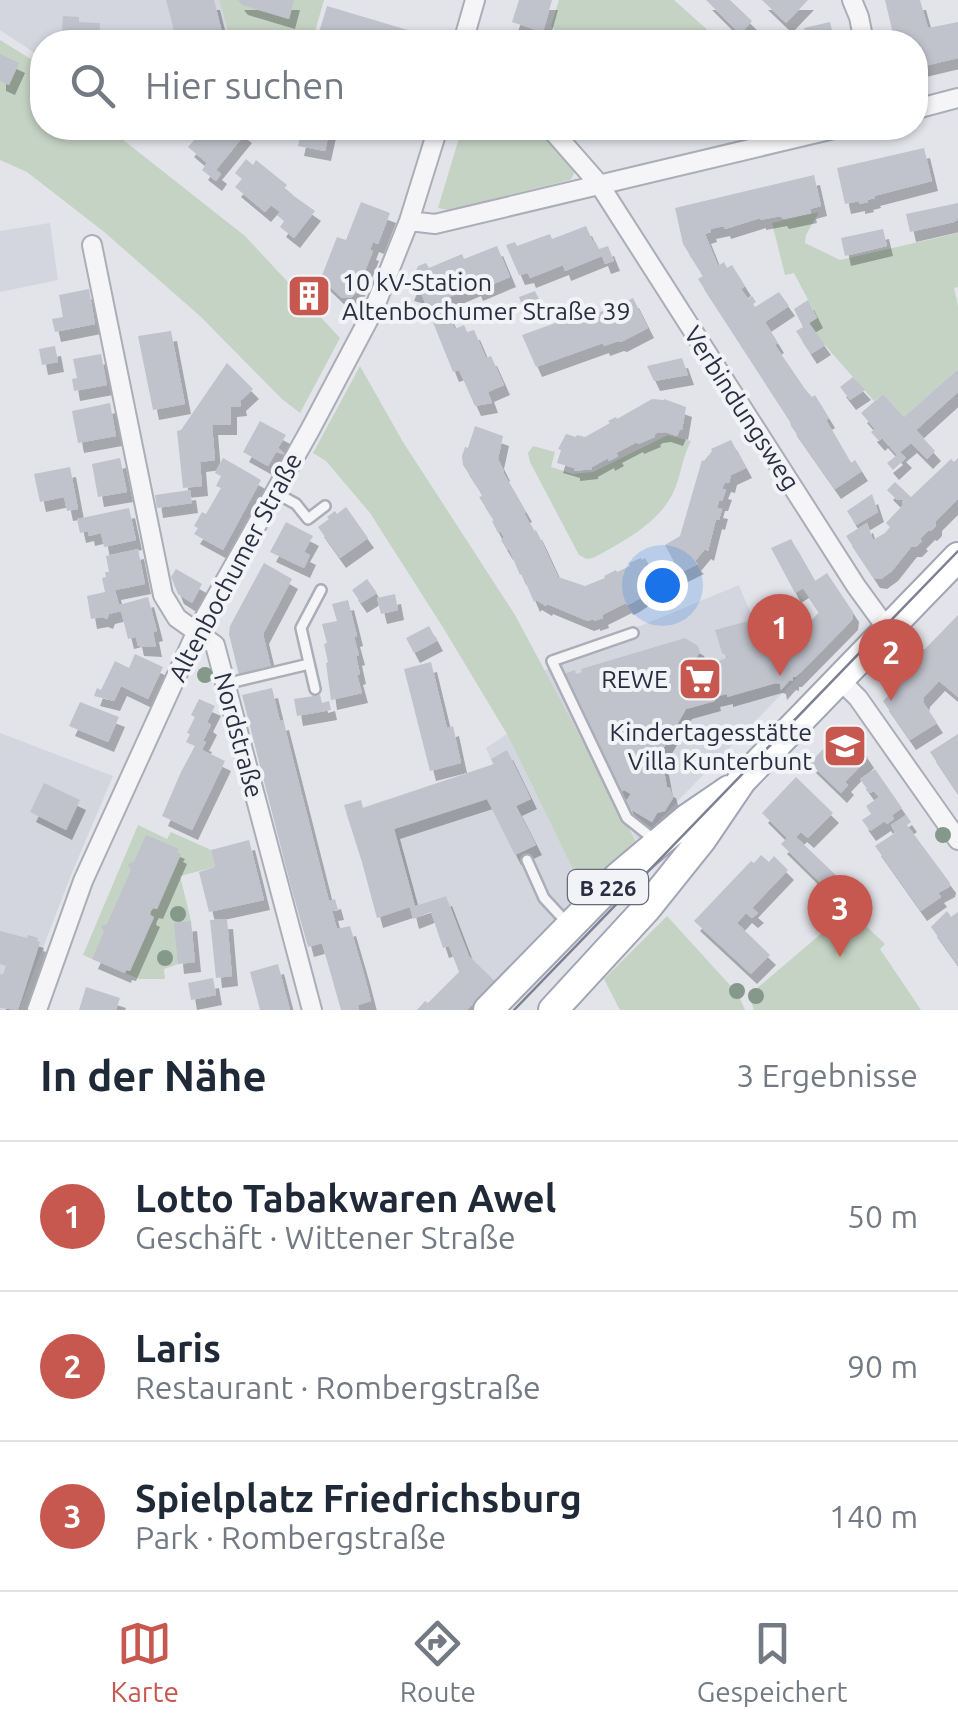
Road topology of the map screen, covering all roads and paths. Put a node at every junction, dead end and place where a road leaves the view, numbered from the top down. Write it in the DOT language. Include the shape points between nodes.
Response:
graph roads {
  1 [pos="475,0"];
  2 [pos="852,0"];
  3 [pos="466,30"];
  4 [pos="862,30"];
  5 [pos="958,98"];
  6 [pos="928,106"];
  7 [pos="434,140"];
  8 [pos="561,140"];
  9 [pos="787,140"];
  10 [pos="600,184"];
  11 [pos="409,221"];
  12 [pos="92,245"];
  13 [pos="274,492"];
  14 [pos="325,506"];
  15 [pos="958,557"];
  16 [pos="321,590"];
  17 [pos="888,630"];
  18 [pos="196,633"];
  19 [pos="633,633"];
  20 [pos="309,664"];
  21 [pos="840,680"];
  22 [pos="225,684"];
  23 [pos="315,690"];
  24 [pos="742,780"];
  25 [pos="958,840"];
  26 [pos="658,842"];
  27 [pos="527,860"];
  28 [pos="570,926"];
  29 [pos="36,1010"];
  30 [pos="312,1010"];
  31 [pos="488,1010"];
  32 [pos="554,1010"];
  1 -- 3 [label="street"];
  2 -- 4 [label="street"];
  5 -- 6 [label="street"];
  7 -- 11 [label="street, Altenbochumer Straße"];
  8 -- 10 [label="street, Verbindungsweg"];
  9 -- 10 [label="street"];
  10 -- 11 [label="street" via="435,224"];
  10 -- 17 [label="street, Verbindungsweg"];
  11 -- 13 [label="street, Altenbochumer Straße" via="373,311"];
  12 -- 18 [label="street, Nordstraße" via="163,595"];
  13 -- 14 [label="lane" via="308,519"];
  13 -- 18 [label="street, Altenbochumer Straße"];
  15 -- 17 [label="main road, B 226"];
  16 -- 20 [label="lane" via="300,628"];
  17 -- 21 [label="main road, B 226"];
  18 -- 22 [label="street, Nordstraße" via="215,645"];
  18 -- 29 [label="street, Altenbochumer Straße" via="83,881"];
  19 -- 26 [label="lane" via="552,662 626,818"];
  20 -- 22 [label="lane"];
  20 -- 23 [label="lane"];
  21 -- 24 [label="main road, B 226"];
  21 -- 25 [label="street"];
  22 -- 30 [label="street, Nordstraße"];
  24 -- 26 [label="main road, B 226"];
  24 -- 32 [label="main road, B 226" via="671,879"];
  26 -- 28 [label="main road, B 226"];
  27 -- 28 [label="lane" via="544,898"];
  28 -- 31 [label="main road, B 226"];
}
